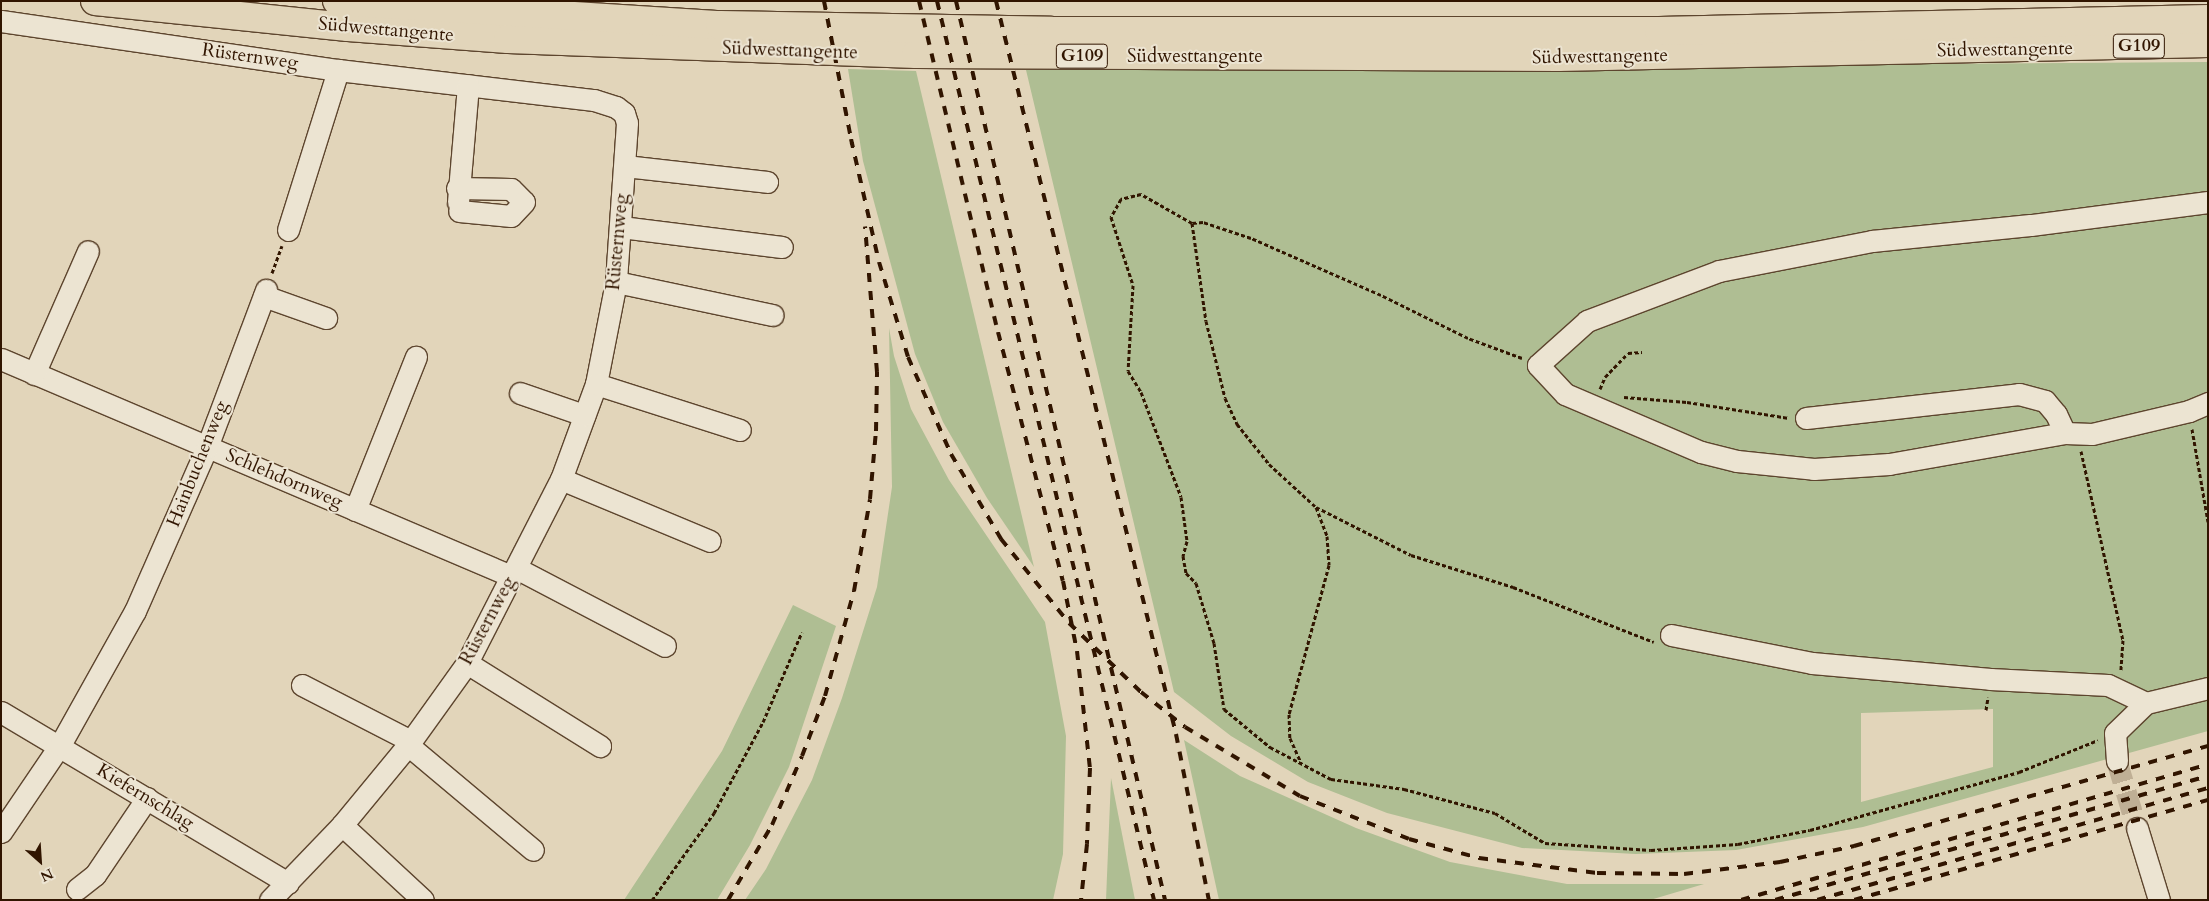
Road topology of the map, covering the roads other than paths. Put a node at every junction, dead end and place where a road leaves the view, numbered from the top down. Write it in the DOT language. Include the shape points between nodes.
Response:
graph roads {
  1 [pos="95,1"];
  2 [pos="337,1"];
  3 [pos="2208,19"];
  4 [pos="1,21"];
  5 [pos="2208,44"];
  6 [pos="338,70"];
  7 [pos="468,85"];
  8 [pos="625,166"];
  9 [pos="767,182"];
  10 [pos="457,188"];
  11 [pos="2208,202"];
  12 [pos="621,227"];
  13 [pos="288,230"];
  14 [pos="782,247"];
  15 [pos="88,251"];
  16 [pos="616,282"];
  17 [pos="773,315"];
  18 [pos="326,318"];
  19 [pos="416,357"];
  20 [pos="1,360"];
  21 [pos="34,374"];
  22 [pos="596,384"];
  23 [pos="520,393"];
  24 [pos="2208,402"];
  25 [pos="584,415"];
  26 [pos="1806,418"];
  27 [pos="740,430"];
  28 [pos="2071,433"];
  29 [pos="207,447"];
  30 [pos="561,479"];
  31 [pos="355,510"];
  32 [pos="710,541"];
  33 [pos="513,572"];
  34 [pos="1671,635"];
  35 [pos="665,646"];
  36 [pos="467,664"];
  37 [pos="302,685"];
  38 [pos="2208,688"];
  39 [pos="2146,703"];
  40 [pos="1,712"];
  41 [pos="410,743"];
  42 [pos="60,745"];
  43 [pos="600,746"];
  44 [pos="2117,761"];
  45 [pos="147,798"];
  46 [pos="342,825"];
  47 [pos="2137,828"];
  48 [pos="1,832"];
  49 [pos="533,850"];
  50 [pos="77,889"];
  51 [pos="278,894"];
  52 [pos="423,900"];
  53 [pos="2159,900"];
  1 -- 5 [label="highway, Südwesttangente / G109" via="292,22 508,39 906,54 1558,57"];
  2 -- 3 [label="highway, Südwesttangente / G109" via="710,24 1051,31 1659,31"];
  4 -- 6 [label="street, Rüsternweg"];
  6 -- 7 [label="street, Rüsternweg"];
  6 -- 13 [label="street"];
  7 -- 8 [label="street, Rüsternweg" via="594,100 616,107 624,113 627,123"];
  7 -- 10 [label="street"];
  8 -- 9 [label="street"];
  8 -- 12 [label="street, Rüsternweg"];
  10 -- 10 [label="street" via="459,217 511,216 524,202 511,190"];
  11 -- 28 [label="street" via="1872,241 1719,271 1587,321 1538,365 1566,394 1701,452 1737,461 1846,468"];
  12 -- 14 [label="street"];
  12 -- 16 [label="street, Rüsternweg"];
  15 -- 21 [label="street"];
  16 -- 17 [label="street"];
  16 -- 22 [label="street, Rüsternweg"];
  18 -- 29 [label="street, Hainbuchenweg" via="265,293"];
  19 -- 31 [label="street"];
  20 -- 21 [label="street, Schlehdornweg"];
  21 -- 29 [label="street, Schlehdornweg"];
  22 -- 25 [label="street, Rüsternweg"];
  22 -- 27 [label="street"];
  23 -- 25 [label="street"];
  24 -- 28 [label="street" via="2188,411 2092,434"];
  25 -- 30 [label="street, Rüsternweg"];
  26 -- 28 [label="street" via="2020,394 2045,401"];
  29 -- 31 [label="street, Schlehdornweg"];
  29 -- 42 [label="street, Hainbuchenweg" via="135,611"];
  30 -- 32 [label="street"];
  30 -- 33 [label="street, Rüsternweg"];
  31 -- 33 [label="street, Schlehdornweg"];
  33 -- 35 [label="street, Schlehdornweg"];
  33 -- 36 [label="street, Rüsternweg"];
  34 -- 39 [label="street" via="1812,663 1990,679 2108,685"];
  36 -- 41 [label="street, Rüsternweg"];
  36 -- 43 [label="street"];
  37 -- 41 [label="street"];
  38 -- 39 [label="street"];
  39 -- 44 [label="street" via="2115,733"];
  40 -- 42 [label="street, Kiefernschlag"];
  41 -- 46 [label="street, Rüsternweg"];
  41 -- 49 [label="street"];
  42 -- 45 [label="street, Kiefernschlag"];
  42 -- 48 [label="street, Hainbuchenweg"];
  45 -- 50 [label="street" via="95,875"];
  45 -- 51 [label="street, Kiefernschlag"];
  46 -- 51 [label="street, Rüsternweg"];
  46 -- 52 [label="street"];
  47 -- 53 [label="street"];
}
